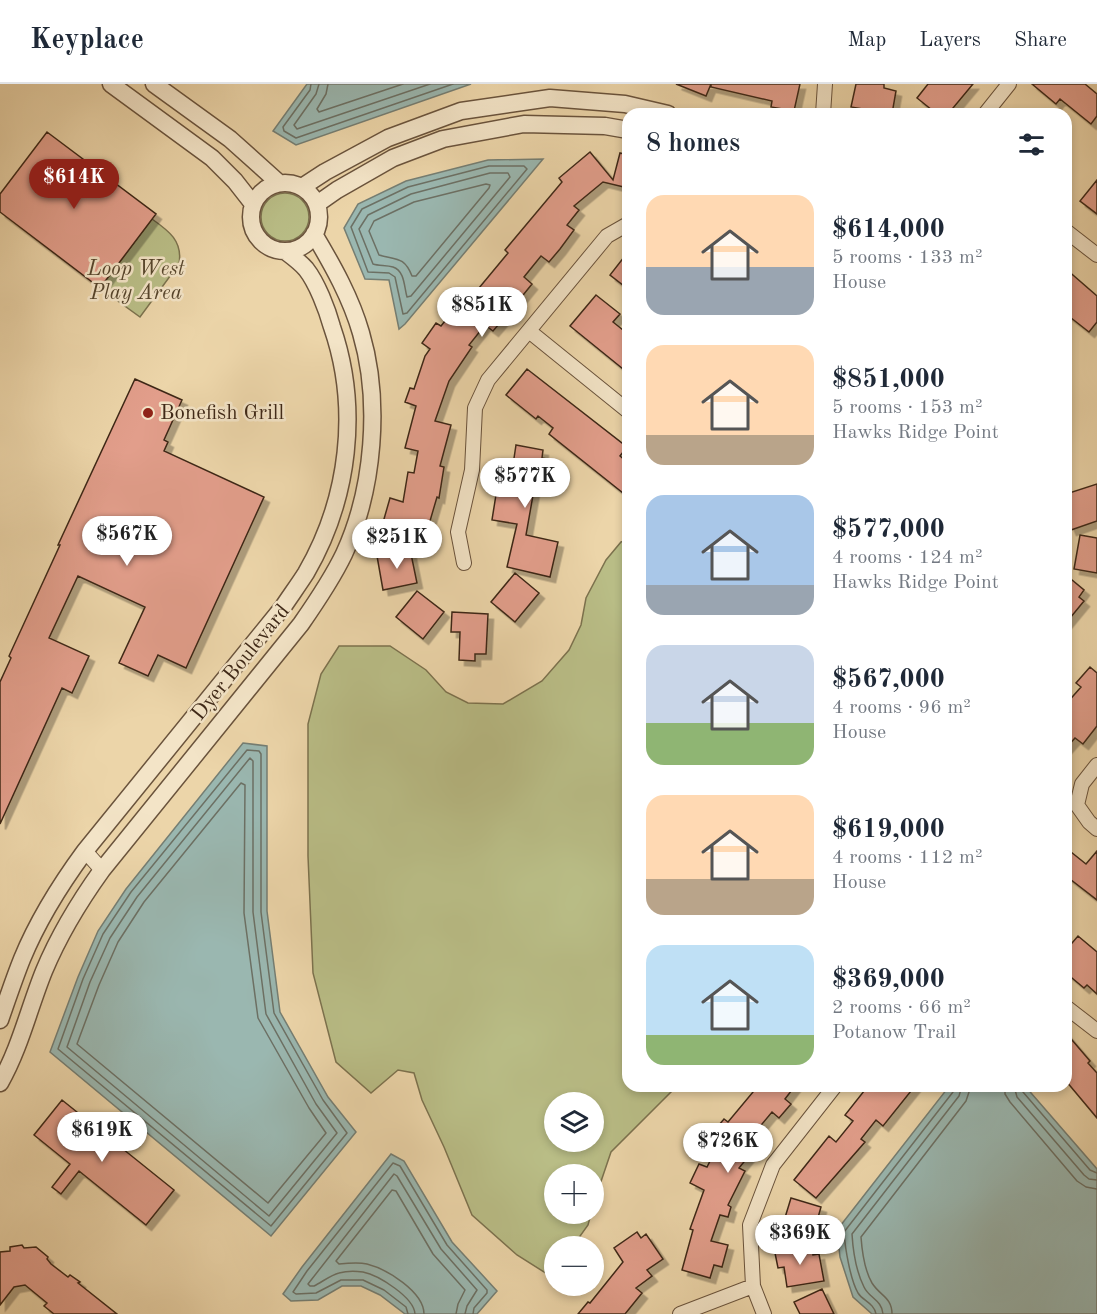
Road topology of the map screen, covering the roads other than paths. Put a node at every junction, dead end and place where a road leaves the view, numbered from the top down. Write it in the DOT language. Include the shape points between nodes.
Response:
graph roads {
  1 [pos="111,84"];
  2 [pos="154,84"];
  3 [pos="825,84"];
  4 [pos="1009,84"];
  5 [pos="642,108"];
  6 [pos="823,108"];
  7 [pos="990,108"];
  8 [pos="622,129"];
  9 [pos="279,183"];
  10 [pos="302,187"];
  11 [pos="253,204"];
  12 [pos="317,204"];
  13 [pos="622,228"];
  14 [pos="314,234"];
  15 [pos="1072,236"];
  16 [pos="285,251"];
  17 [pos="1097,255"];
  18 [pos="529,331"];
  19 [pos="622,406"];
  20 [pos="464,563"];
  21 [pos="1097,765"];
  22 [pos="1097,829"];
  23 [pos="85,851"];
  24 [pos="102,870"];
  25 [pos="1072,1012"];
  26 [pos="0,1020"];
  27 [pos="1097,1031"];
  28 [pos="0,1083"];
  29 [pos="830,1092"];
  30 [pos="753,1286"];
  31 [pos="680,1314"];
  32 [pos="764,1314"];
  1 -- 11 [label="street" via="212,158"];
  2 -- 9 [label="street" via="230,139"];
  3 -- 6 [label="street"];
  4 -- 7 [label="street"];
  5 -- 10 [label="street" via="550,98 461,111 388,138"];
  8 -- 12 [label="street" via="524,124 443,139 393,158"];
  9 -- 10 [label="street"];
  9 -- 11 [label="street" via="259,194"];
  10 -- 12 [label="street"];
  11 -- 16 [label="street" via="253,229 265,244"];
  12 -- 14 [label="street"];
  13 -- 18 [label="street" via="607,237"];
  14 -- 16 [label="street" via="297,249"];
  14 -- 24 [label="street, Dyer Boulevard" via="346,292 362,334 372,388 371,452 363,499 345,552 301,624"];
  15 -- 17 [label="street"];
  16 -- 23 [label="street, Dyer Boulevard" via="308,271 340,350 348,402 347,447 337,500 306,573 283,607"];
  18 -- 19 [label="street"];
  18 -- 20 [label="street" via="488,380 475,408 472,470 458,532"];
  21 -- 22 [label="street" via="1082,784 1077,805"];
  23 -- 24 [label="street"];
  23 -- 26 [label="street, Dyer Boulevard" via="36,930"];
  24 -- 28 [label="street, Dyer Boulevard" via="54,949"];
  25 -- 27 [label="street"];
  29 -- 30 [label="street" via="773,1165 750,1225"];
  30 -- 31 [label="street"];
  30 -- 32 [label="street"];
}
